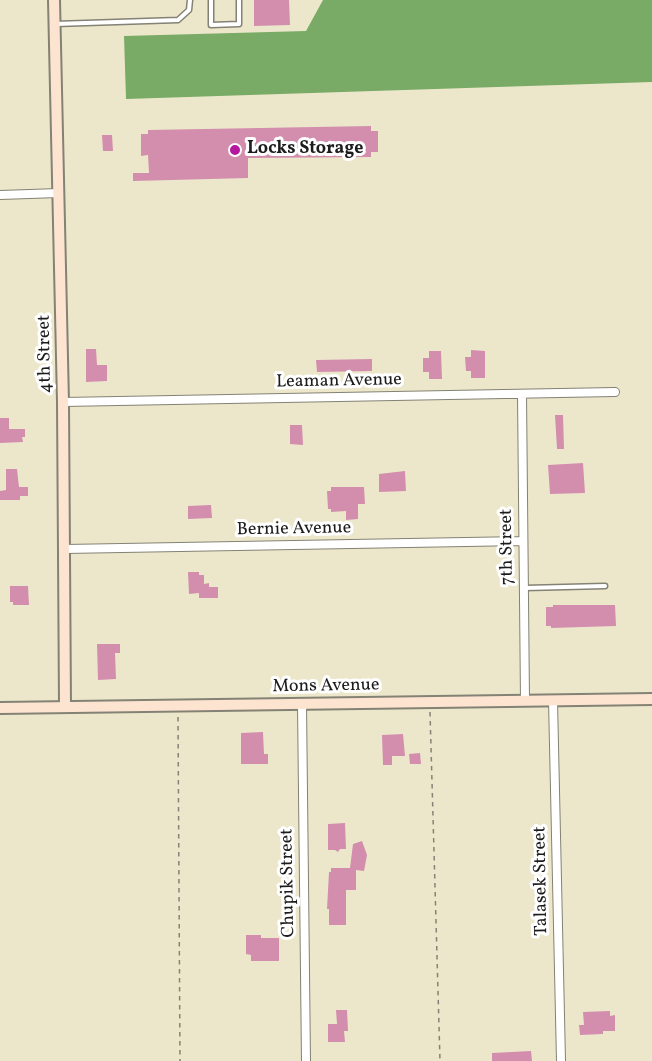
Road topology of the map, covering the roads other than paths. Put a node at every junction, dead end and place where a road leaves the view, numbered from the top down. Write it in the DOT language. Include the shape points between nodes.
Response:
graph roads {
  1 [pos="54,0"];
  2 [pos="190,0"];
  3 [pos="211,0"];
  4 [pos="239,0"];
  5 [pos="55,24"];
  6 [pos="58,193"];
  7 [pos="0,195"];
  8 [pos="615,392"];
  9 [pos="522,394"];
  10 [pos="63,402"];
  11 [pos="523,541"];
  12 [pos="65,549"];
  13 [pos="605,586"];
  14 [pos="524,588"];
  15 [pos="652,699"];
  16 [pos="525,700"];
  17 [pos="554,700"];
  18 [pos="302,704"];
  19 [pos="65,707"];
  20 [pos="0,708"];
  21 [pos="306,1061"];
  22 [pos="561,1061"];
  1 -- 5 [label="street, 4th Street"];
  2 -- 5 [label="lane" via="189,10 178,20"];
  3 -- 4 [label="lane" via="211,25 240,24"];
  5 -- 6 [label="street, 4th Street"];
  6 -- 7 [label="street"];
  6 -- 10 [label="street, 4th Street"];
  8 -- 9 [label="street, Leaman Avenue"];
  9 -- 10 [label="street, Leaman Avenue"];
  9 -- 11 [label="street, 7th Street"];
  10 -- 12 [label="street, 4th Street"];
  11 -- 12 [label="street, Bernie Avenue"];
  11 -- 14 [label="street, 7th Street"];
  12 -- 19 [label="street, 4th Street"];
  13 -- 14 [label="lane"];
  14 -- 16 [label="street, 7th Street"];
  15 -- 17 [label="street, Mons Avenue"];
  16 -- 17 [label="street, Mons Avenue"];
  16 -- 18 [label="street, Mons Avenue"];
  17 -- 22 [label="street, Talasek Street"];
  18 -- 19 [label="street, Mons Avenue"];
  18 -- 21 [label="street, Chupik Street"];
  19 -- 20 [label="street, Mons Avenue"];
}
